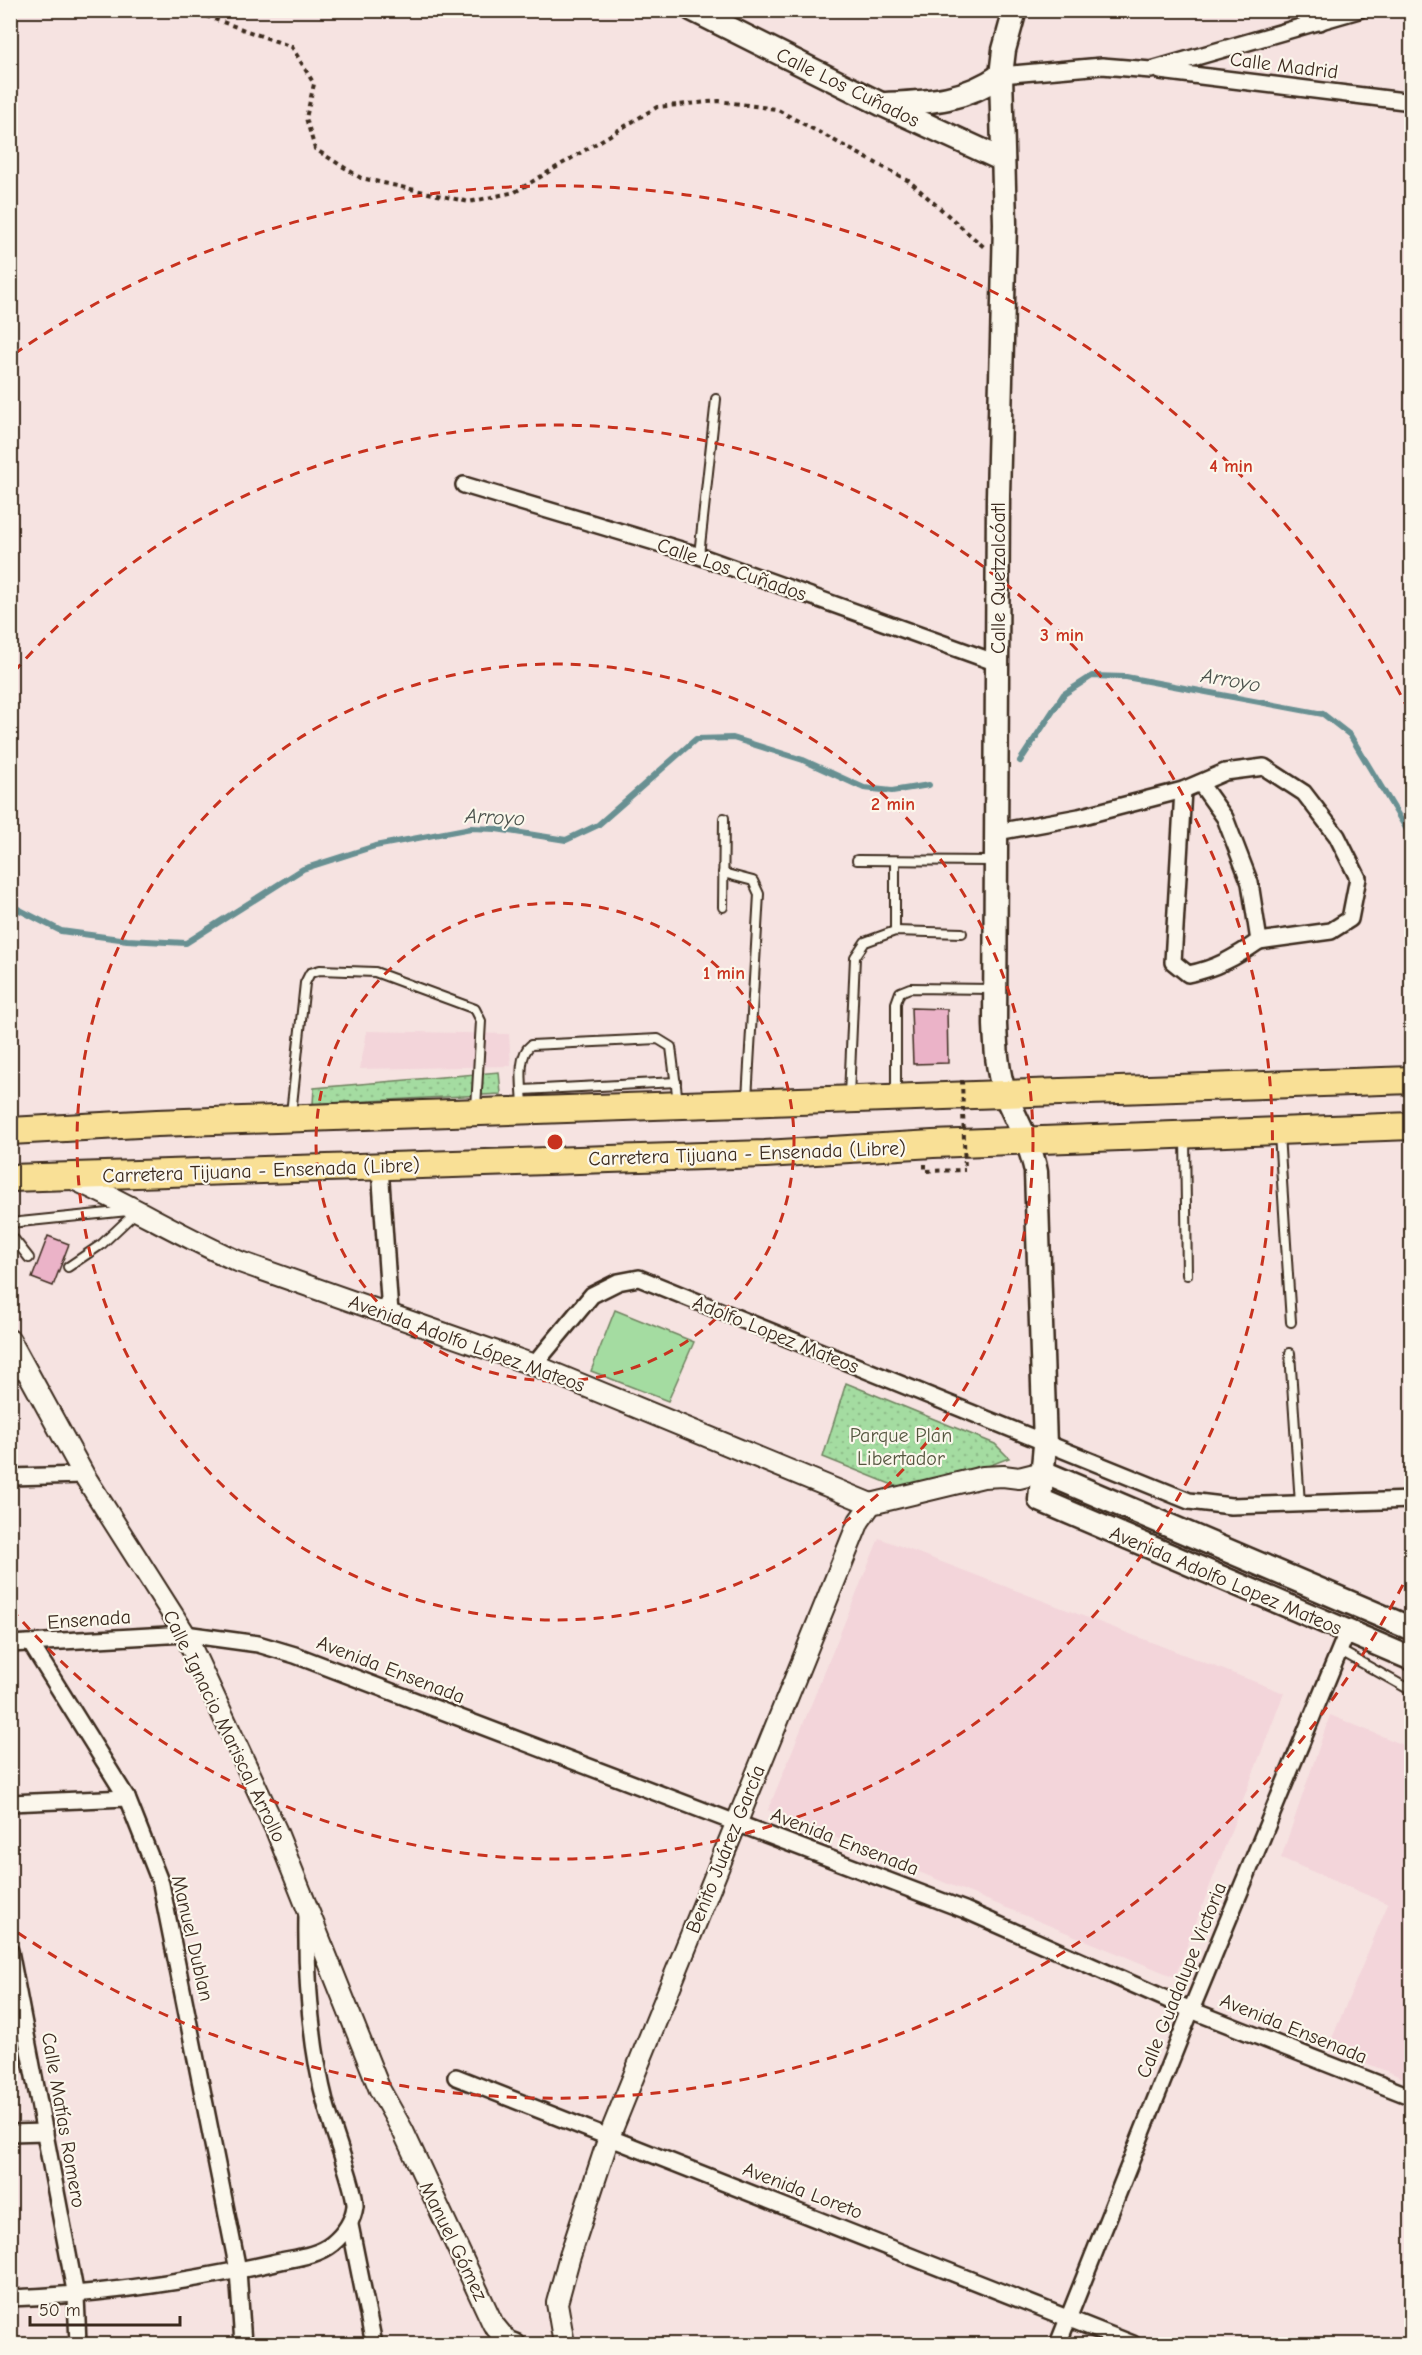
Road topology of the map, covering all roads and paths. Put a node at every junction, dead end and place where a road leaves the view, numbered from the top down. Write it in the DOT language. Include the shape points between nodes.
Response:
graph roads {
  1 [pos="189,10"];
  2 [pos="693,10"];
  3 [pos="1015,10"];
  4 [pos="1359,10"];
  5 [pos="1315,16"];
  6 [pos="1151,70"];
  7 [pos="1001,75"];
  8 [pos="1412,102"];
  9 [pos="881,104"];
  10 [pos="1003,160"];
  11 [pos="1004,264"];
  12 [pos="716,399"];
  13 [pos="464,485"];
  14 [pos="699,555"];
  15 [pos="997,663"];
  16 [pos="1200,783"];
  17 [pos="1183,790"];
  18 [pos="724,818"];
  19 [pos="997,832"];
  20 [pos="857,860"];
  21 [pos="895,861"];
  22 [pos="997,861"];
  23 [pos="723,873"];
  24 [pos="723,907"];
  25 [pos="895,931"];
  26 [pos="962,933"];
  27 [pos="1259,941"];
  28 [pos="997,989"];
  29 [pos="962,1080"];
  30 [pos="1412,1080"];
  31 [pos="1005,1093"];
  32 [pos="677,1094"];
  33 [pos="896,1098"];
  34 [pos="849,1100"];
  35 [pos="523,1101"];
  36 [pos="747,1104"];
  37 [pos="476,1113"];
  38 [pos="290,1119"];
  39 [pos="1412,1126"];
  40 [pos="1279,1130"];
  41 [pos="10,1131"];
  42 [pos="1185,1134"];
  43 [pos="1028,1142"];
  44 [pos="380,1167"];
  45 [pos="965,1170"];
  46 [pos="66,1175"];
  47 [pos="10,1178"];
  48 [pos="140,1209"];
  49 [pos="10,1223"];
  50 [pos="11,1238"];
  51 [pos="29,1258"];
  52 [pos="68,1268"];
  53 [pos="1187,1275"];
  54 [pos="390,1313"];
  55 [pos="1291,1322"];
  56 [pos="10,1340"];
  57 [pos="1290,1353"];
  58 [pos="534,1365"];
  59 [pos="19,1371"];
  60 [pos="1045,1444"];
  61 [pos="1043,1472"];
  62 [pos="84,1475"];
  63 [pos="10,1477"];
  64 [pos="1019,1478"];
  65 [pos="1040,1500"];
  66 [pos="1412,1500"];
  67 [pos="871,1504"];
  68 [pos="1300,1504"];
  69 [pos="1412,1629"];
  70 [pos="185,1634"];
  71 [pos="1343,1641"];
  72 [pos="10,1644"];
  73 [pos="31,1644"];
  74 [pos="1412,1659"];
  75 [pos="1412,1691"];
  76 [pos="127,1798"];
  77 [pos="10,1803"];
  78 [pos="736,1822"];
  79 [pos="307,1906"];
  80 [pos="10,1951"];
  81 [pos="13,1968"];
  82 [pos="1191,2010"];
  83 [pos="456,2077"];
  84 [pos="1412,2097"];
  85 [pos="403,2131"];
  86 [pos="45,2132"];
  87 [pos="10,2133"];
  88 [pos="609,2137"];
  89 [pos="350,2224"];
  90 [pos="238,2270"];
  91 [pos="76,2296"];
  92 [pos="10,2298"];
  93 [pos="1069,2317"];
  94 [pos="78,2344"];
  95 [pos="243,2344"];
  96 [pos="374,2344"];
  97 [pos="515,2344"];
  98 [pos="564,2344"];
  99 [pos="1058,2344"];
  100 [pos="1133,2344"];
  1 -- 11 [label="path" via="292,47 314,84 306,118 315,149 362,178 469,201 492,197 515,192 657,107 720,101 776,110 909,181"];
  2 -- 9 [label="main road, Calle Los Cuñados"];
  3 -- 7 [label="main road, Calle Quetzalcóatl"];
  4 -- 5 [label="street"];
  5 -- 6 [label="street"];
  6 -- 7 [label="street, Calle Madrid" via="1102,66"];
  6 -- 8 [label="street, Calle Madrid"];
  7 -- 9 [label="main road" via="980,90 936,102"];
  7 -- 10 [label="main road, Calle Quetzalcóatl"];
  9 -- 10 [label="main road, Calle Los Cuñados"];
  10 -- 11 [label="main road, Calle Quetzalcóatl"];
  11 -- 15 [label="main road, Calle Quetzalcóatl"];
  12 -- 14 [label="lane"];
  13 -- 14 [label="street, Calle Los Cuñados"];
  14 -- 15 [label="street, Calle Los Cuñados"];
  15 -- 19 [label="main road, Calle Quetzalcóatl"];
  16 -- 17 [label="street"];
  16 -- 27 [label="street" via="1225,818 1250,883"];
  16 -- 27 [label="street" via="1225,772 1264,767 1304,792 1337,836 1358,878 1350,919 1331,932"];
  17 -- 19 [label="street" via="1079,817"];
  17 -- 27 [label="street" via="1173,962 1188,974 1199,972 1232,960"];
  18 -- 23 [label="lane"];
  19 -- 22 [label="main road, Calle Quetzalcóatl"];
  20 -- 21 [label="lane"];
  21 -- 22 [label="lane"];
  21 -- 25 [label="lane"];
  22 -- 28 [label="main road, Calle Quetzalcóatl"];
  23 -- 24 [label="lane"];
  23 -- 36 [label="lane" via="753,881 759,894"];
  25 -- 26 [label="lane"];
  25 -- 34 [label="lane" via="865,942 855,957"];
  28 -- 31 [label="main road, Calle Quetzalcóatl" via="997,1058"];
  28 -- 33 [label="lane" via="910,987 900,992 896,1002"];
  29 -- 45 [label="path, bridge"];
  30 -- 31 [label="highway"];
  31 -- 33 [label="highway"];
  31 -- 43 [label="main road, Calle Quetzalcóatl"];
  32 -- 35 [label="highway"];
  32 -- 35 [label="lane" via="671,1047 663,1040 537,1044 524,1053"];
  32 -- 36 [label="highway"];
  33 -- 34 [label="highway"];
  34 -- 36 [label="highway"];
  35 -- 37 [label="highway"];
  37 -- 38 [label="highway"];
  37 -- 38 [label="lane" via="481,1021 475,1009 375,972 320,970 310,973 305,983"];
  38 -- 41 [label="highway"];
  39 -- 40 [label="highway, Carretera Tijuana - Ensenada (Libre)"];
  40 -- 42 [label="highway, Carretera Tijuana - Ensenada (Libre)"];
  40 -- 55 [label="lane"];
  42 -- 43 [label="highway, Carretera Tijuana - Ensenada (Libre)"];
  42 -- 53 [label="lane"];
  43 -- 44 [label="highway, Carretera Tijuana - Ensenada (Libre)"];
  43 -- 60 [label="main road" via="1036,1172"];
  44 -- 46 [label="highway, Carretera Tijuana - Ensenada (Libre)"];
  44 -- 54 [label="street"];
  46 -- 47 [label="highway, Carretera Tijuana - Ensenada (Libre)"];
  46 -- 48 [label="street, Avenida Adolfo López Mateos"];
  48 -- 49 [label="lane"];
  48 -- 52 [label="lane"];
  48 -- 54 [label="street, Avenida Adolfo López Mateos" via="240,1262"];
  50 -- 51 [label="lane"];
  54 -- 58 [label="street, Avenida Adolfo López Mateos"];
  56 -- 59 [label="street, Calle Ignacio Mariscal Arrollo"];
  57 -- 68 [label="lane"];
  58 -- 60 [label="street, Adolfo Lopez Mateos" via="592,1295 618,1282 639,1278"];
  58 -- 67 [label="street, Avenida Adolfo López Mateos"];
  59 -- 62 [label="street, Calle Ignacio Mariscal Arrollo"];
  60 -- 61 [label="main road"];
  60 -- 68 [label="street, Adolfo Lopez Mateos" via="1189,1502 1231,1506"];
  61 -- 64 [label="street"];
  61 -- 65 [label="main road"];
  61 -- 69 [label="main road, Avenida Adolfo Lopez Mateos"];
  62 -- 63 [label="street"];
  62 -- 70 [label="street, Calle Ignacio Mariscal Arrollo"];
  64 -- 65 [label="street"];
  64 -- 67 [label="street" via="983,1477"];
  65 -- 71 [label="main road, Avenida Adolfo Lopez Mateos"];
  66 -- 68 [label="street, Adolfo Lopez Mateos"];
  67 -- 78 [label="street, Benito Juárez García" via="846,1551"];
  70 -- 73 [label="street, Ensenada"];
  70 -- 78 [label="street, Avenida Ensenada" via="258,1644 295,1655"];
  70 -- 79 [label="street, Calle Ignacio Mariscal Arrollo"];
  71 -- 74 [label="main road, Avenida Adolfo Lopez Mateos"];
  71 -- 75 [label="lane"];
  71 -- 82 [label="street, Calle Guadalupe Victoria"];
  72 -- 73 [label="street, Ensenada"];
  73 -- 76 [label="street, Manuel Dublan"];
  76 -- 77 [label="street"];
  76 -- 90 [label="street, Manuel Dublan" via="150,1851 171,1923"];
  78 -- 82 [label="street, Avenida Ensenada" via="964,1910"];
  78 -- 88 [label="street, Benito Juárez García"];
  79 -- 85 [label="street, Calle Ignacio Mariscal Arrollo" via="380,2091"];
  79 -- 89 [label="street" via="311,2023 326,2104 355,2204"];
  80 -- 81 [label="street, Calle Matías Romero"];
  81 -- 86 [label="street, Calle Matías Romero"];
  82 -- 84 [label="street, Avenida Ensenada"];
  82 -- 93 [label="street, Calle Guadalupe Victoria"];
  83 -- 88 [label="street, Avenida Loreto"];
  85 -- 97 [label="street, Manuel Gómez" via="494,2324 507,2341"];
  86 -- 87 [label="street"];
  86 -- 91 [label="street, Calle Matías Romero"];
  88 -- 93 [label="street, Avenida Loreto"];
  88 -- 98 [label="street, Benito Juárez García" via="557,2303"];
  89 -- 90 [label="street" via="332,2244 315,2253"];
  89 -- 96 [label="street"];
  90 -- 91 [label="street"];
  90 -- 95 [label="street, Manuel Dublan"];
  91 -- 92 [label="street"];
  91 -- 94 [label="street, Calle Matías Romero"];
  93 -- 99 [label="street, Calle Guadalupe Victoria"];
  93 -- 100 [label="street, Avenida Loreto"];
}
